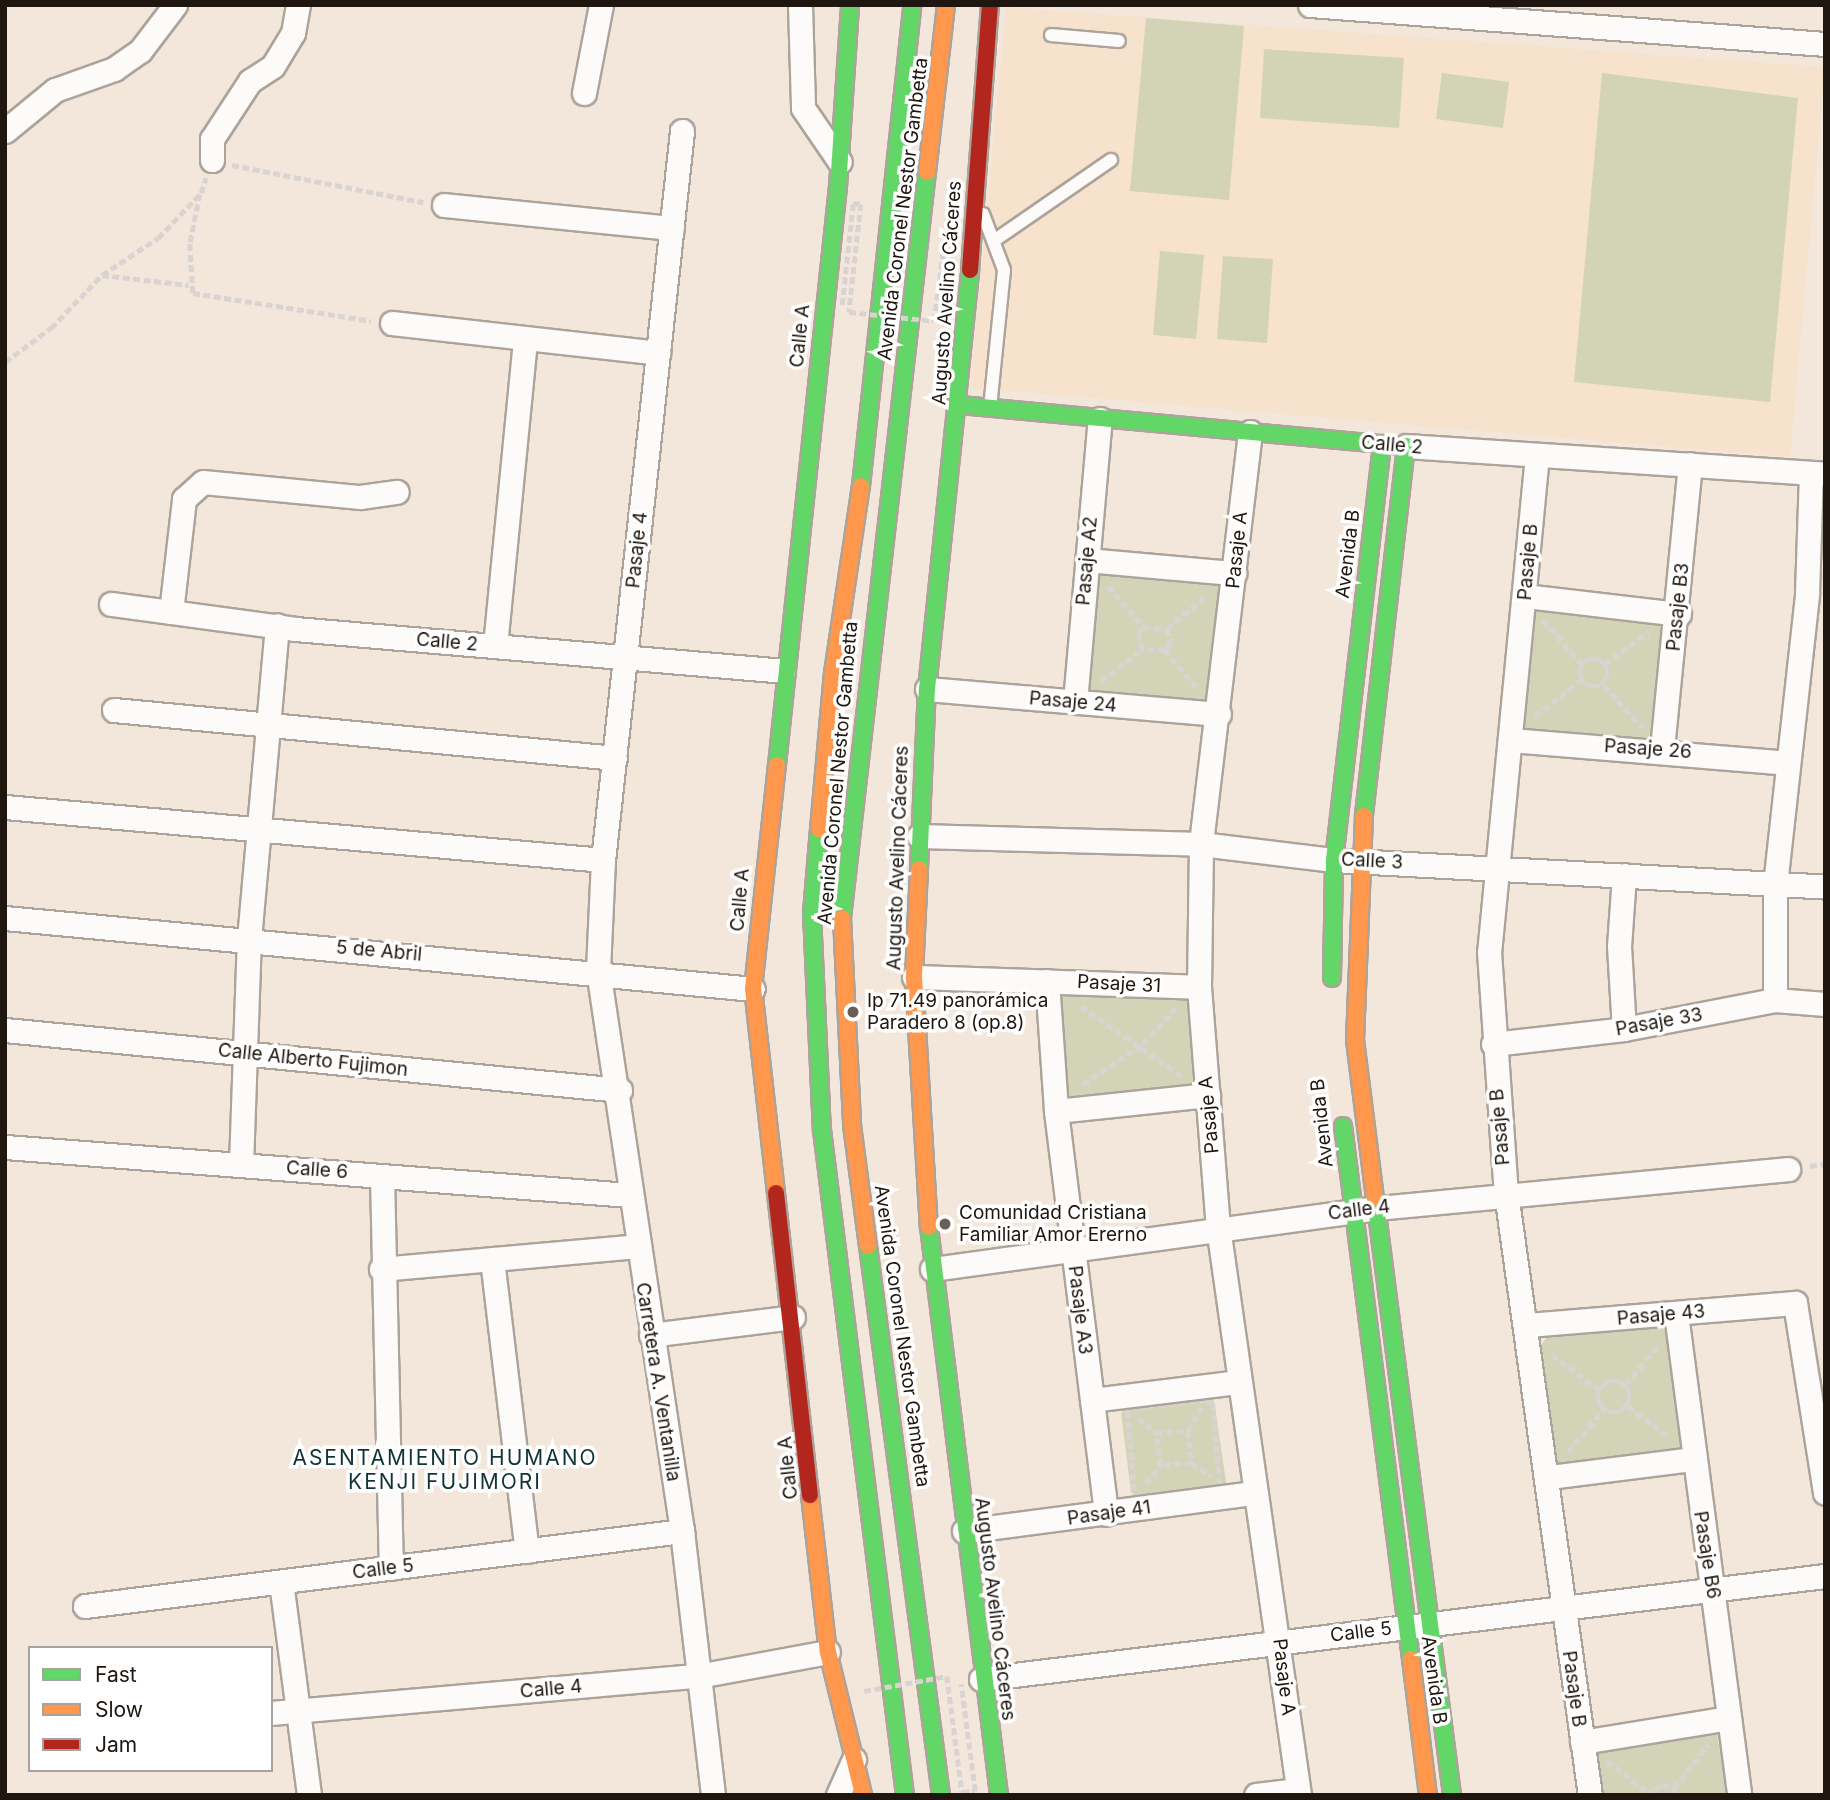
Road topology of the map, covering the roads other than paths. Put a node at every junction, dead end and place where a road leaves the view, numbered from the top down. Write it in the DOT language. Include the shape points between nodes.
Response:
graph roads {
  1 [pos="175,5"];
  2 [pos="299,5"];
  3 [pos="601,5"];
  4 [pos="800,5"];
  5 [pos="850,5"];
  6 [pos="912,5"];
  7 [pos="946,5"];
  8 [pos="990,5"];
  9 [pos="1310,5"];
  10 [pos="1051,35"];
  11 [pos="1119,41"];
  12 [pos="1825,44"];
  13 [pos="584,93"];
  14 [pos="5,131"];
  15 [pos="682,131"];
  16 [pos="212,160"];
  17 [pos="1111,160"];
  18 [pos="840,162"];
  19 [pos="974,196"];
  20 [pos="444,205"];
  21 [pos="672,228"];
  22 [pos="995,240"];
  23 [pos="392,323"];
  24 [pos="525,338"];
  25 [pos="658,353"];
  26 [pos="960,405"];
  27 [pos="990,408"];
  28 [pos="1100,419"];
  29 [pos="1250,432"];
  30 [pos="1382,444"];
  31 [pos="1406,446"];
  32 [pos="1538,455"];
  33 [pos="1690,464"];
  34 [pos="1818,474"];
  35 [pos="397,492"];
  36 [pos="1087,560"];
  37 [pos="1234,573"];
  38 [pos="1525,596"];
  39 [pos="111,604"];
  40 [pos="171,612"];
  41 [pos="1679,614"];
  42 [pos="277,625"];
  43 [pos="495,646"];
  44 [pos="625,657"];
  45 [pos="783,671"];
  46 [pos="927,690"];
  47 [pos="1075,702"];
  48 [pos="114,710"];
  49 [pos="1219,714"];
  50 [pos="271,728"];
  51 [pos="1510,740"];
  52 [pos="1662,749"];
  53 [pos="615,758"];
  54 [pos="1787,763"];
  55 [pos="5,807"];
  56 [pos="261,825"];
  57 [pos="919,836"];
  58 [pos="1201,844"];
  59 [pos="603,860"];
  60 [pos="1334,860"];
  61 [pos="1359,860"];
  62 [pos="1495,868"];
  63 [pos="1624,875"];
  64 [pos="1775,885"];
  65 [pos="1825,887"];
  66 [pos="5,918"];
  67 [pos="249,939"];
  68 [pos="598,970"];
  69 [pos="914,977"];
  70 [pos="1047,981"];
  71 [pos="753,989"];
  72 [pos="1192,992"];
  73 [pos="1332,1000"];
  74 [pos="1775,1000"];
  75 [pos="1825,1004"];
  76 [pos="5,1030"];
  77 [pos="1625,1030"];
  78 [pos="1493,1044"];
  79 [pos="248,1053"];
  80 [pos="1197,1085"];
  81 [pos="620,1090"];
  82 [pos="1341,1106"];
  83 [pos="1056,1111"];
  84 [pos="5,1147"];
  85 [pos="241,1164"];
  86 [pos="1788,1169"];
  87 [pos="382,1175"];
  88 [pos="1506,1193"];
  89 [pos="629,1195"];
  90 [pos="1377,1208"];
  91 [pos="1352,1211"];
  92 [pos="1218,1227"];
  93 [pos="637,1246"];
  94 [pos="1073,1250"];
  95 [pos="492,1259"];
  96 [pos="380,1269"];
  97 [pos="932,1269"];
  98 [pos="1676,1314"];
  99 [pos="793,1318"];
  100 [pos="1527,1325"];
  101 [pos="651,1335"];
  102 [pos="1238,1382"];
  103 [pos="1092,1400"];
  104 [pos="1683,1447"];
  105 [pos="1558,1466"];
  106 [pos="1254,1493"];
  107 [pos="1825,1493"];
  108 [pos="1106,1514"];
  109 [pos="682,1531"];
  110 [pos="964,1531"];
  111 [pos="527,1551"];
  112 [pos="391,1568"];
  113 [pos="1825,1576"];
  114 [pos="281,1582"];
  115 [pos="1713,1589"];
  116 [pos="85,1606"];
  117 [pos="1562,1607"];
  118 [pos="1430,1623"];
  119 [pos="1405,1627"];
  120 [pos="1280,1642"];
  121 [pos="828,1652"];
  122 [pos="698,1676"];
  123 [pos="971,1682"];
  124 [pos="298,1710"];
  125 [pos="273,1713"];
  126 [pos="1729,1718"];
  127 [pos="1582,1742"];
  128 [pos="854,1759"];
  129 [pos="1298,1792"];
  130 [pos="309,1795"];
  131 [pos="713,1795"];
  132 [pos="838,1795"];
  133 [pos="863,1795"];
  134 [pos="905,1795"];
  135 [pos="942,1795"];
  136 [pos="999,1795"];
  137 [pos="1256,1795"];
  138 [pos="1428,1795"];
  139 [pos="1452,1795"];
  140 [pos="1590,1795"];
  141 [pos="1739,1795"];
  1 -- 14 [label="street" via="140,51 114,69 55,90"];
  2 -- 16 [label="street" via="293,33 273,66 250,81 212,139"];
  3 -- 13 [label="street"];
  4 -- 18 [label="street" via="803,108"];
  5 -- 18 [label="main road, Calle A"];
  6 -- 134 [label="main road, Avenida Coronel Nestor Gambetta" via="872,410 833,673 812,913 822,1130"];
  7 -- 135 [label="main road, Avenida Coronel Nestor Gambetta" via="842,911 852,1125"];
  8 -- 19 [label="main road, Augusto Avelino Cáceres"];
  9 -- 12 [label="street"];
  10 -- 11 [label="lane"];
  15 -- 21 [label="street, Pasaje 4"];
  17 -- 22 [label="lane"];
  18 -- 45 [label="main road, Calle A"];
  19 -- 22 [label="lane"];
  19 -- 26 [label="main road, Augusto Avelino Cáceres"];
  20 -- 21 [label="street"];
  21 -- 25 [label="street, Pasaje 4"];
  22 -- 27 [label="lane" via="1004,270"];
  23 -- 24 [label="street"];
  24 -- 25 [label="street"];
  24 -- 43 [label="street"];
  25 -- 44 [label="street, Pasaje 4"];
  26 -- 27 [label="main road, Calle 2"];
  26 -- 46 [label="main road, Augusto Avelino Cáceres"];
  27 -- 28 [label="main road, Calle 2"];
  28 -- 29 [label="main road, Calle 2"];
  28 -- 36 [label="street, Pasaje A2"];
  29 -- 30 [label="main road, Calle 2"];
  29 -- 37 [label="street, Pasaje A"];
  30 -- 31 [label="main road, Calle 2"];
  30 -- 60 [label="main road, Avenida B"];
  31 -- 32 [label="street, Calle 2"];
  31 -- 61 [label="main road, Avenida B"];
  32 -- 33 [label="street, Calle 2"];
  32 -- 38 [label="street, Pasaje B"];
  33 -- 34 [label="street, Calle 2"];
  33 -- 41 [label="street, Pasaje B3"];
  34 -- 54 [label="street"];
  35 -- 40 [label="street" via="360,497 203,482 184,499"];
  36 -- 37 [label="street"];
  36 -- 47 [label="street, Pasaje A2"];
  37 -- 49 [label="street, Pasaje A"];
  38 -- 41 [label="street"];
  38 -- 51 [label="street, Pasaje B"];
  39 -- 40 [label="street, Calle 2"];
  40 -- 42 [label="street, Calle 2"];
  41 -- 52 [label="street, Pasaje B3"];
  42 -- 43 [label="street, Calle 2"];
  42 -- 50 [label="street"];
  43 -- 44 [label="street, Calle 2"];
  44 -- 45 [label="street, Calle 2"];
  44 -- 53 [label="street, Pasaje 4"];
  45 -- 71 [label="main road, Calle A"];
  46 -- 47 [label="street, Pasaje 24"];
  46 -- 57 [label="main road, Augusto Avelino Cáceres"];
  47 -- 49 [label="street, Pasaje 24"];
  48 -- 50 [label="street"];
  49 -- 58 [label="street, Pasaje A"];
  50 -- 53 [label="street"];
  50 -- 56 [label="street"];
  51 -- 52 [label="street, Pasaje 26"];
  51 -- 62 [label="street, Pasaje B"];
  52 -- 54 [label="street, Pasaje 26"];
  53 -- 59 [label="street, Pasaje 4"];
  54 -- 64 [label="street"];
  55 -- 56 [label="street"];
  56 -- 59 [label="street"];
  56 -- 67 [label="street"];
  57 -- 58 [label="street, Calle 3"];
  57 -- 69 [label="main road, Augusto Avelino Cáceres"];
  58 -- 60 [label="street, Calle 3"];
  58 -- 72 [label="street, Pasaje A"];
  59 -- 68 [label="street, Pasaje 4"];
  60 -- 61 [label="street, Calle 3"];
  60 -- 73 [label="main road, Avenida B"];
  61 -- 62 [label="street, Calle 3"];
  61 -- 90 [label="main road, Avenida B" via="1355,1040"];
  62 -- 63 [label="street, Calle 3"];
  62 -- 78 [label="street, Pasaje B" via="1489,952"];
  63 -- 64 [label="street, Calle 3"];
  63 -- 77 [label="street" via="1619,946"];
  64 -- 65 [label="street, Calle 3"];
  64 -- 74 [label="street"];
  66 -- 67 [label="street, 5 de Abril"];
  67 -- 68 [label="street, 5 de Abril"];
  67 -- 79 [label="street"];
  68 -- 71 [label="street, 5 de Abril"];
  68 -- 81 [label="street, Carretera A. Ventanilla"];
  69 -- 70 [label="street, Pasaje 31"];
  69 -- 97 [label="main road, Augusto Avelino Cáceres"];
  70 -- 72 [label="street, Pasaje 31"];
  70 -- 83 [label="street, Pasaje A3"];
  71 -- 99 [label="main road, Calle A"];
  72 -- 80 [label="street, Pasaje A"];
  74 -- 75 [label="street, Pasaje 33"];
  74 -- 77 [label="street, Pasaje 33"];
  76 -- 79 [label="street, Calle Alberto Fujimon"];
  77 -- 78 [label="street, Pasaje 33"];
  78 -- 88 [label="street, Pasaje B"];
  79 -- 81 [label="street, Calle Alberto Fujimon"];
  79 -- 85 [label="street"];
  80 -- 83 [label="street"];
  80 -- 92 [label="street, Pasaje A"];
  81 -- 89 [label="street, Carretera A. Ventanilla"];
  82 -- 91 [label="main road, Avenida B"];
  83 -- 94 [label="street, Pasaje A3"];
  84 -- 85 [label="street, Calle 6"];
  85 -- 87 [label="street, Calle 6"];
  86 -- 88 [label="street, Calle 4"];
  87 -- 89 [label="street, Calle 6"];
  87 -- 96 [label="street"];
  88 -- 90 [label="street, Calle 4"];
  88 -- 100 [label="street, Pasaje B"];
  89 -- 93 [label="street, Carretera A. Ventanilla"];
  90 -- 91 [label="street, Calle 4"];
  90 -- 118 [label="main road, Avenida B"];
  91 -- 92 [label="street, Calle 4"];
  91 -- 119 [label="main road, Avenida B"];
  92 -- 94 [label="street, Calle 4"];
  92 -- 102 [label="street, Pasaje A"];
  93 -- 95 [label="street"];
  93 -- 101 [label="street, Carretera A. Ventanilla"];
  94 -- 97 [label="street, Calle 4"];
  94 -- 103 [label="street, Pasaje A3"];
  95 -- 96 [label="street"];
  95 -- 111 [label="street"];
  96 -- 112 [label="street"];
  97 -- 110 [label="main road, Augusto Avelino Cáceres"];
  98 -- 100 [label="street, Pasaje 43"];
  98 -- 104 [label="street, Pasaje B6"];
  98 -- 107 [label="street, Pasaje 43" via="1795,1303"];
  99 -- 101 [label="street"];
  99 -- 121 [label="main road, Calle A"];
  100 -- 105 [label="street, Pasaje B"];
  101 -- 109 [label="street, Carretera A. Ventanilla"];
  102 -- 103 [label="street"];
  102 -- 106 [label="street, Pasaje A"];
  103 -- 108 [label="street, Pasaje A3"];
  104 -- 105 [label="street"];
  104 -- 115 [label="street, Pasaje B6"];
  105 -- 117 [label="street, Pasaje B"];
  106 -- 108 [label="street, Pasaje 41"];
  106 -- 120 [label="street, Pasaje A"];
  108 -- 110 [label="street, Pasaje 41"];
  109 -- 111 [label="street, Calle 5"];
  109 -- 122 [label="street, Carretera A. Ventanilla"];
  110 -- 123 [label="main road, Augusto Avelino Cáceres"];
  111 -- 112 [label="street, Calle 5"];
  112 -- 114 [label="street, Calle 5"];
  113 -- 115 [label="street, Calle 5"];
  114 -- 116 [label="street, Calle 5"];
  114 -- 124 [label="street"];
  115 -- 117 [label="street, Calle 5"];
  115 -- 126 [label="street, Pasaje B6"];
  117 -- 118 [label="street, Calle 5"];
  117 -- 127 [label="street, Pasaje B"];
  118 -- 119 [label="street, Calle 5"];
  118 -- 139 [label="main road, Avenida B"];
  119 -- 120 [label="street, Calle 5"];
  119 -- 138 [label="main road, Avenida B"];
  120 -- 123 [label="street, Calle 5"];
  120 -- 129 [label="street, Pasaje A"];
  121 -- 122 [label="street, Calle 4"];
  121 -- 128 [label="main road, Calle A"];
  122 -- 124 [label="street, Calle 4"];
  122 -- 131 [label="street, Carretera A. Ventanilla"];
  123 -- 136 [label="main road, Augusto Avelino Cáceres"];
  124 -- 125 [label="street, Calle 4"];
  124 -- 130 [label="street"];
  126 -- 127 [label="street"];
  126 -- 141 [label="street, Pasaje B6"];
  127 -- 140 [label="street, Pasaje B"];
  128 -- 132 [label="street"];
  128 -- 133 [label="main road, Calle A"];
  129 -- 137 [label="street"];
}
